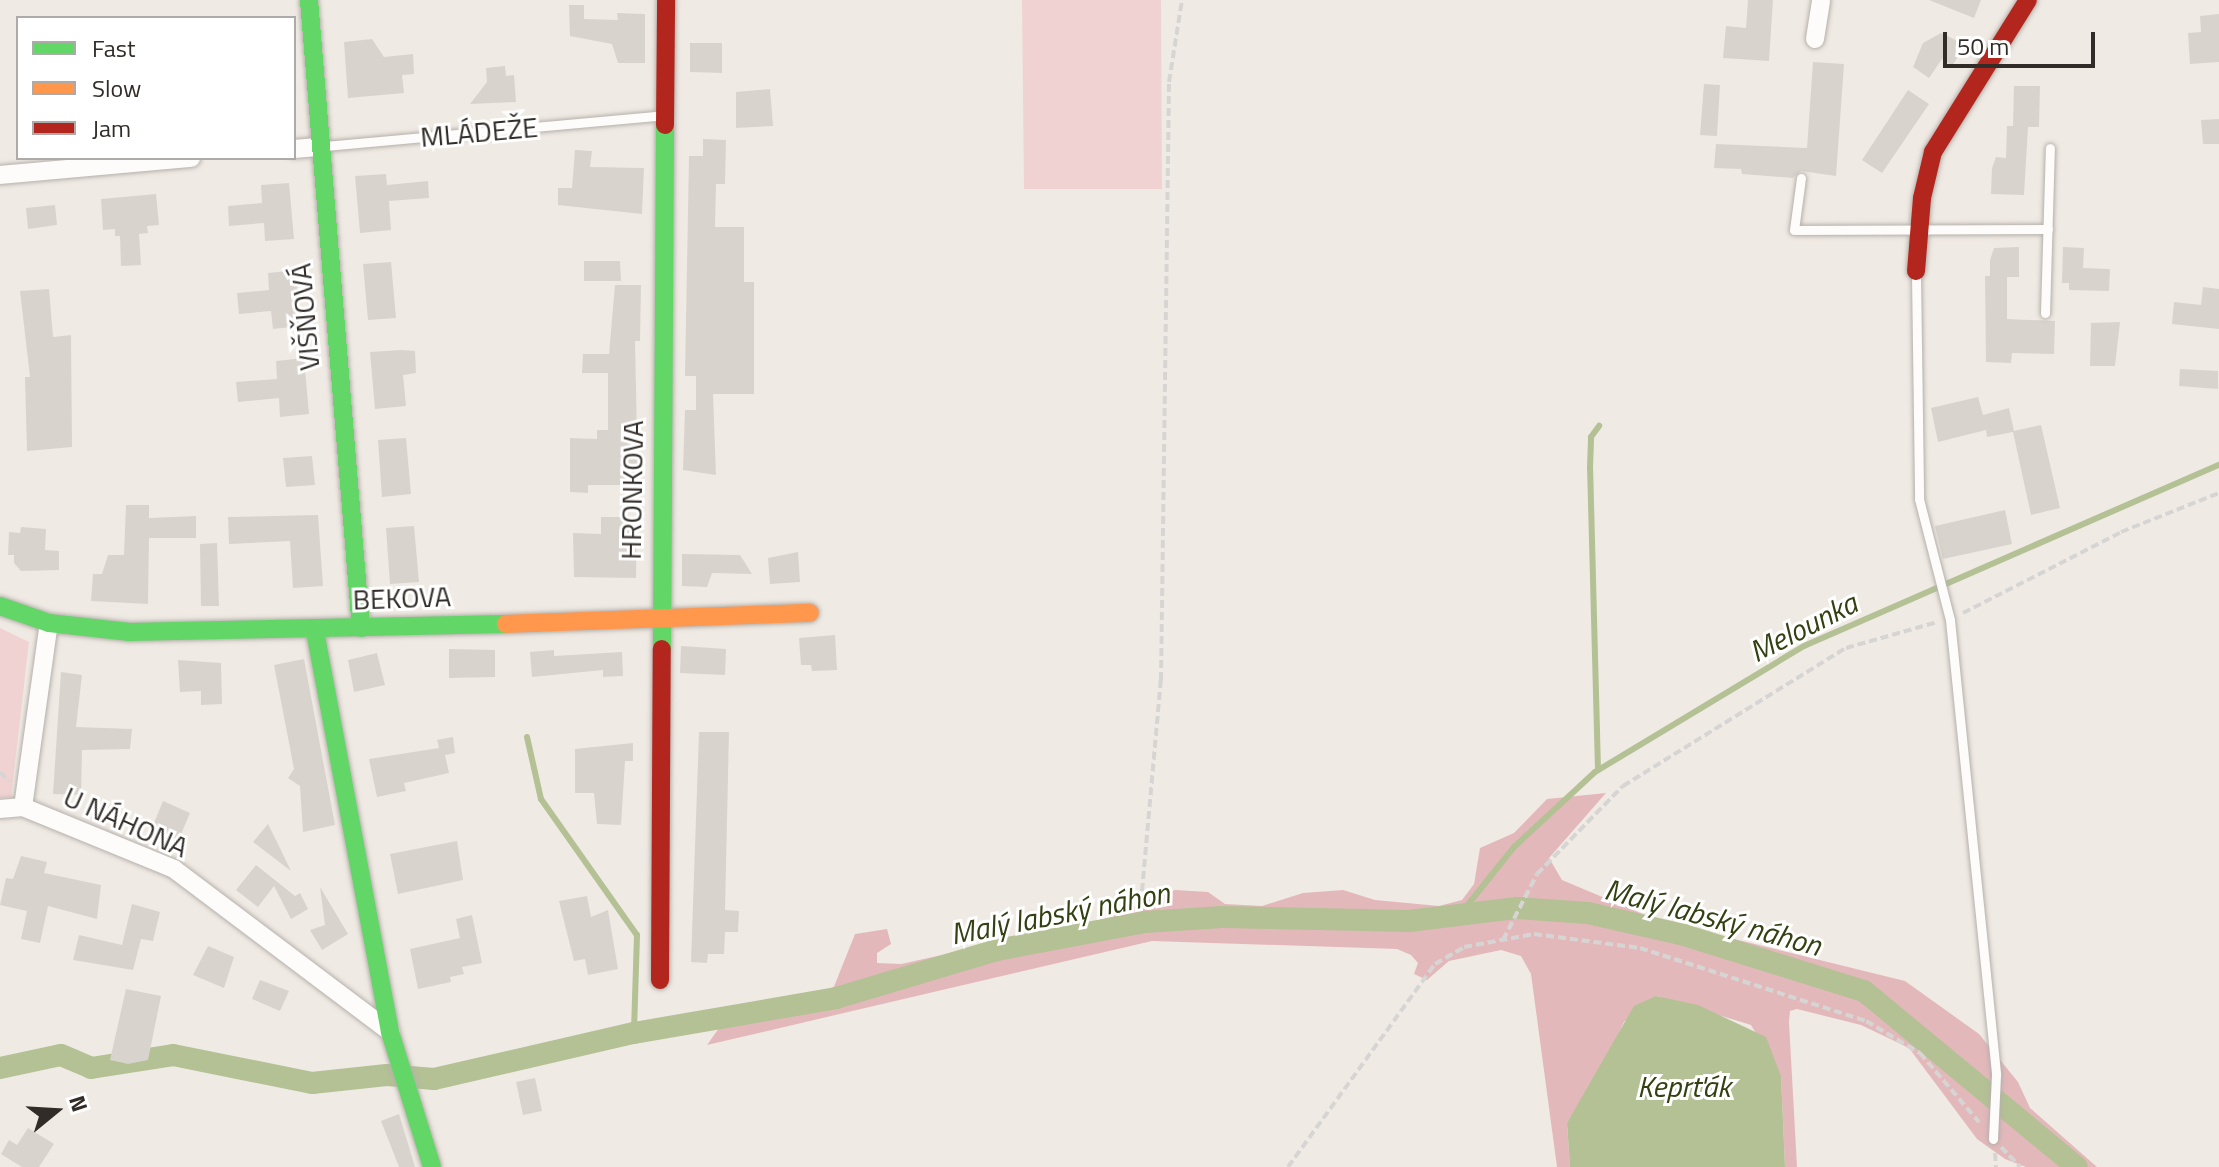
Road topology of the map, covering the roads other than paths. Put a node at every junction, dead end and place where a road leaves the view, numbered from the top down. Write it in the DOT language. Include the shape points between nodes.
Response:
graph roads {
  1 [pos="309,0"];
  2 [pos="666,0"];
  3 [pos="1821,0"];
  4 [pos="2028,0"];
  5 [pos="1815,39"];
  6 [pos="664,115"];
  7 [pos="317,147"];
  8 [pos="2050,148"];
  9 [pos="296,149"];
  10 [pos="169,160"];
  11 [pos="0,175"];
  12 [pos="1801,178"];
  13 [pos="1919,228"];
  14 [pos="2048,229"];
  15 [pos="1916,271"];
  16 [pos="2045,313"];
  17 [pos="0,606"];
  18 [pos="810,613"];
  19 [pos="658,616"];
  20 [pos="49,623"];
  21 [pos="361,628"];
  22 [pos="315,631"];
  23 [pos="23,807"];
  24 [pos="0,809"];
  25 [pos="660,980"];
  26 [pos="390,1032"];
  27 [pos="1993,1139"];
  28 [pos="432,1167"];
  1 -- 7 [label="street, VIŠŇOVÁ"];
  2 -- 6 [label="street, HRONKOVA"];
  3 -- 5 [label="street"];
  4 -- 13 [label="street" via="1933,152"];
  6 -- 7 [label="lane, MLÁDEŽE"];
  6 -- 19 [label="street, HRONKOVA"];
  7 -- 9 [label="street, MLÁDEŽE"];
  7 -- 21 [label="street, VIŠŇOVÁ"];
  8 -- 14 [label="lane"];
  10 -- 11 [label="street"];
  12 -- 13 [label="lane" via="1794,230"];
  13 -- 14 [label="lane"];
  13 -- 15 [label="street"];
  14 -- 16 [label="lane"];
  15 -- 27 [label="lane" via="1919,499 1950,620 1996,1075"];
  17 -- 20 [label="street, BEKOVA"];
  18 -- 19 [label="street, BEKOVA"];
  19 -- 21 [label="street, BEKOVA"];
  19 -- 25 [label="street, HRONKOVA"];
  20 -- 22 [label="street, BEKOVA" via="129,632"];
  20 -- 23 [label="street, U NÁHONA"];
  21 -- 22 [label="street, BEKOVA"];
  22 -- 26 [label="street"];
  23 -- 24 [label="street"];
  23 -- 26 [label="street, U NÁHONA" via="174,869"];
  26 -- 28 [label="street"];
}
